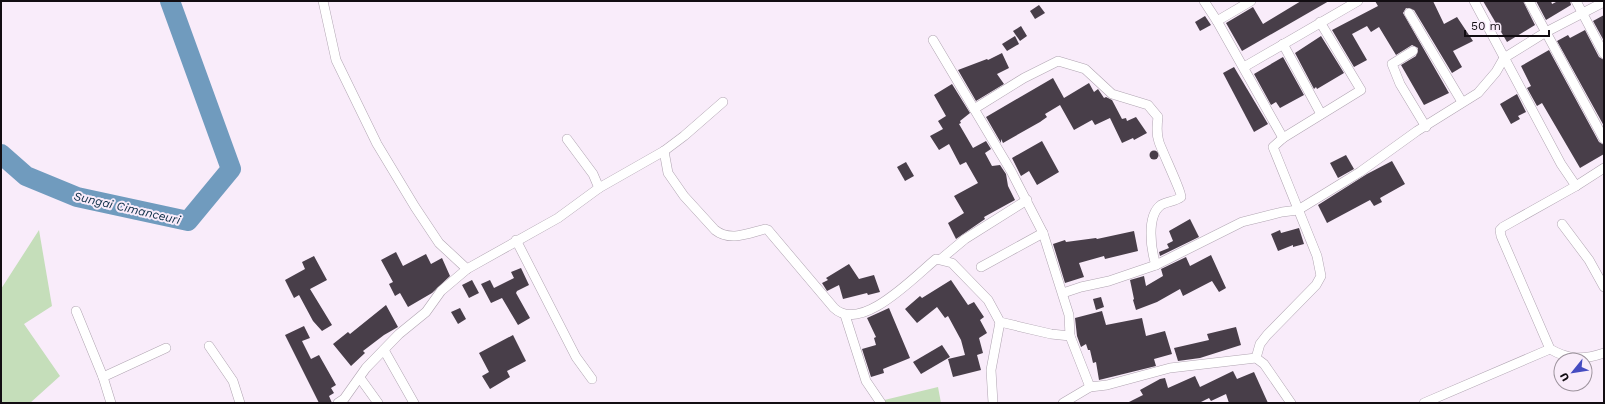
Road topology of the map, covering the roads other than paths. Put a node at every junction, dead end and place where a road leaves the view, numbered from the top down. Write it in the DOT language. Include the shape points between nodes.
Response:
graph roads {
  1 [pos="323,1"];
  2 [pos="1204,1"];
  3 [pos="1251,1"];
  4 [pos="1358,1"];
  5 [pos="1474,1"];
  6 [pos="1528,1"];
  7 [pos="1576,1"];
  8 [pos="1604,2"];
  9 [pos="1409,13"];
  10 [pos="1583,14"];
  11 [pos="1217,21"];
  12 [pos="1320,22"];
  13 [pos="1546,32"];
  14 [pos="933,40"];
  15 [pos="1283,44"];
  16 [pos="1413,51"];
  17 [pos="1604,54"];
  18 [pos="1504,58"];
  19 [pos="1244,67"];
  20 [pos="723,102"];
  21 [pos="1462,102"];
  22 [pos="974,109"];
  23 [pos="1321,114"];
  24 [pos="1426,127"];
  25 [pos="1283,138"];
  26 [pos="567,139"];
  27 [pos="1604,139"];
  28 [pos="664,150"];
  29 [pos="1604,168"];
  30 [pos="1576,186"];
  31 [pos="600,188"];
  32 [pos="1027,200"];
  33 [pos="1298,210"];
  34 [pos="1562,224"];
  35 [pos="1043,232"];
  36 [pos="516,240"];
  37 [pos="941,259"];
  38 [pos="1156,265"];
  39 [pos="981,267"];
  40 [pos="468,269"];
  41 [pos="1604,287"];
  42 [pos="1063,293"];
  43 [pos="76,311"];
  44 [pos="845,315"];
  45 [pos="1000,322"];
  46 [pos="1070,336"];
  47 [pos="209,346"];
  48 [pos="166,348"];
  49 [pos="1550,349"];
  50 [pos="384,350"];
  51 [pos="1604,353"];
  52 [pos="1256,358"];
  53 [pos="103,377"];
  54 [pos="360,378"];
  55 [pos="592,379"];
  56 [pos="1090,387"];
  57 [pos="111,403"];
  58 [pos="240,403"];
  59 [pos="338,403"];
  60 [pos="378,403"];
  61 [pos="414,403"];
  62 [pos="881,403"];
  63 [pos="993,403"];
  64 [pos="1063,403"];
  65 [pos="1290,403"];
  66 [pos="1424,403"];
  1 -- 40 [label="street" via="336,60 377,144 439,242"];
  2 -- 11 [label="street"];
  3 -- 11 [label="street"];
  4 -- 12 [label="street"];
  5 -- 18 [label="street"];
  6 -- 13 [label="street"];
  7 -- 10 [label="street"];
  8 -- 10 [label="street"];
  9 -- 21 [label="street"];
  10 -- 13 [label="street"];
  10 -- 17 [label="street"];
  11 -- 19 [label="street"];
  12 -- 15 [label="street"];
  12 -- 23 [label="street" via="1361,90"];
  13 -- 18 [label="street"];
  13 -- 27 [label="street"];
  14 -- 22 [label="street"];
  15 -- 19 [label="street"];
  15 -- 23 [label="street"];
  16 -- 24 [label="street" via="1392,64 1400,84"];
  18 -- 21 [label="street" via="1488,82"];
  18 -- 30 [label="street" via="1561,164"];
  19 -- 25 [label="street"];
  20 -- 28 [label="street"];
  21 -- 24 [label="street"];
  22 -- 32 [label="street"];
  22 -- 38 [label="street" via="1024,78 1058,61 1085,70 1112,94 1148,105 1158,117 1158,142 1182,193 1176,201 1162,204 1153,219 1152,251"];
  23 -- 25 [label="street"];
  24 -- 33 [label="street"];
  25 -- 33 [label="street" via="1272,150"];
  26 -- 31 [label="street" via="594,174"];
  28 -- 31 [label="street"];
  28 -- 44 [label="street" via="668,173 684,196 715,230 720,234 734,236 768,230 834,308"];
  29 -- 30 [label="street"];
  30 -- 49 [label="street" via="1500,230"];
  31 -- 36 [label="street" via="558,218"];
  32 -- 35 [label="street"];
  32 -- 37 [label="street" via="965,239"];
  33 -- 38 [label="street" via="1242,222"];
  33 -- 52 [label="street" via="1317,256 1321,276 1316,285 1267,335 1260,344"];
  34 -- 41 [label="street" via="1589,260"];
  35 -- 39 [label="street"];
  35 -- 42 [label="street"];
  36 -- 40 [label="street"];
  36 -- 55 [label="street" via="576,357"];
  37 -- 44 [label="street" via="936,259 885,302 853,316"];
  37 -- 45 [label="street" via="952,263 988,300"];
  38 -- 42 [label="street"];
  40 -- 50 [label="street" via="441,291 426,312"];
  42 -- 46 [label="street" via="1069,314"];
  43 -- 53 [label="street"];
  44 -- 62 [label="street" via="866,381"];
  45 -- 46 [label="street"];
  45 -- 63 [label="street" via="991,370"];
  46 -- 56 [label="street"];
  47 -- 58 [label="street" via="232,381"];
  48 -- 53 [label="street"];
  49 -- 51 [label="street" via="1574,359 1587,359"];
  49 -- 66 [label="street"];
  50 -- 54 [label="street"];
  50 -- 61 [label="street"];
  52 -- 56 [label="street" via="1170,368"];
  52 -- 65 [label="street" via="1264,364"];
  53 -- 57 [label="street"];
  54 -- 59 [label="street"];
  54 -- 60 [label="street"];
  56 -- 64 [label="street"];
}
